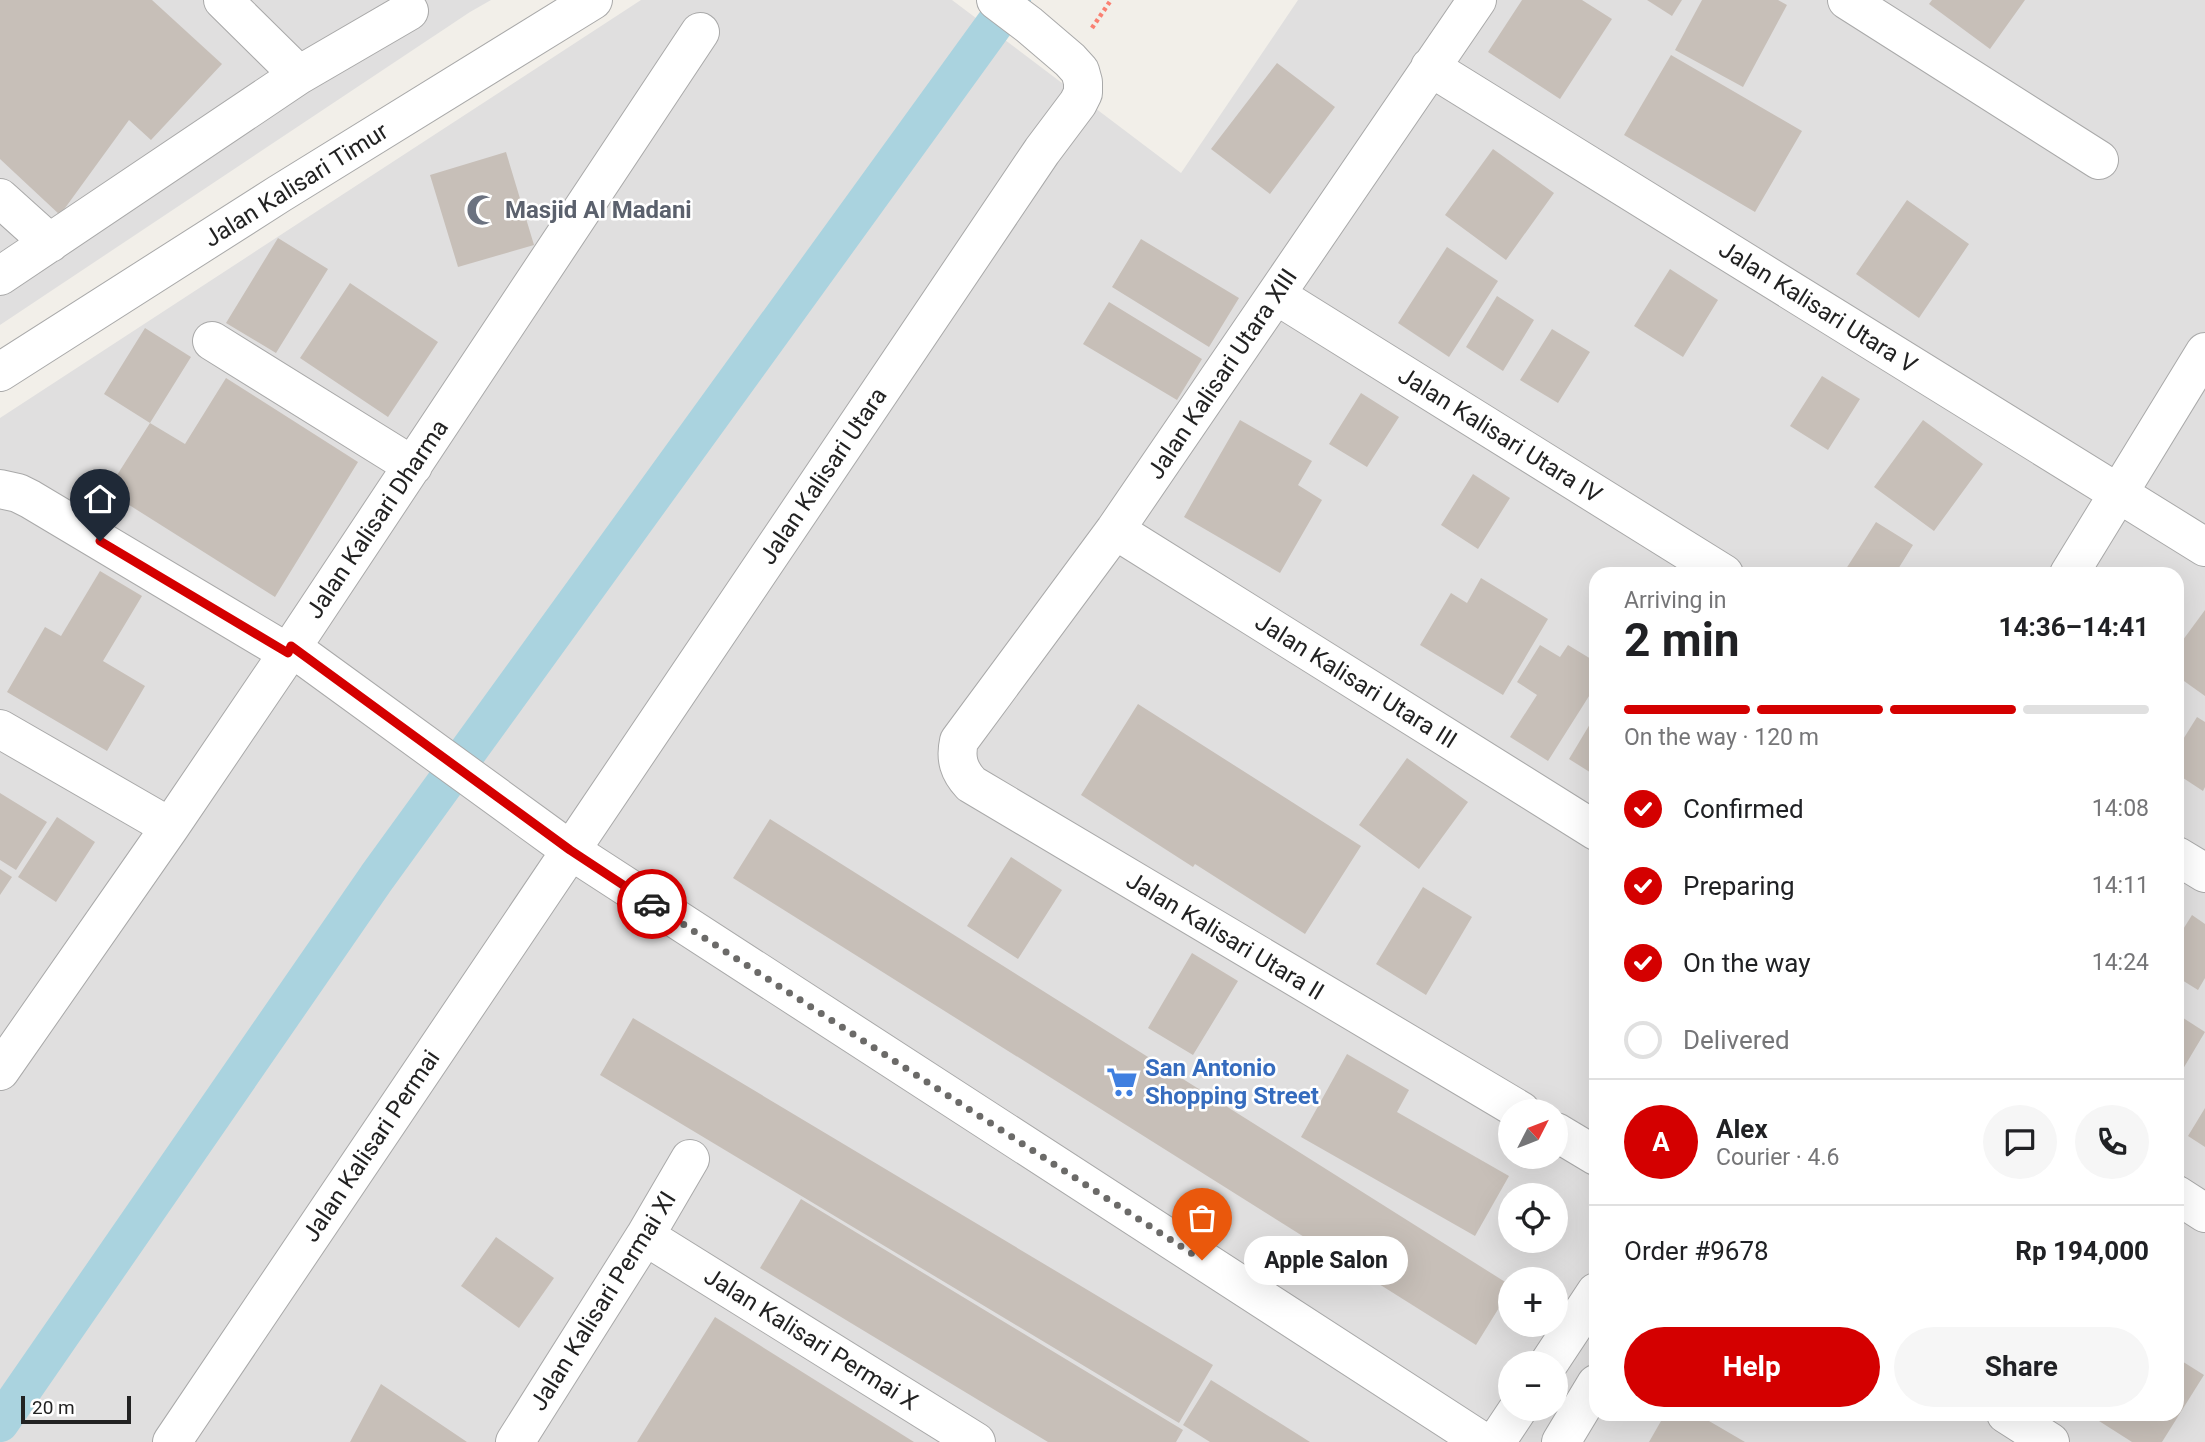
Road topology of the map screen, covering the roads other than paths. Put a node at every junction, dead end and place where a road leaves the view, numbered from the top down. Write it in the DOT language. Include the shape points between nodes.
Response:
graph roads {
  1 [pos="223,0"];
  2 [pos="593,0"];
  3 [pos="996,0"];
  4 [pos="1477,0"];
  5 [pos="1847,0"];
  6 [pos="409,11"];
  7 [pos="700,32"];
  8 [pos="1430,67"];
  9 [pos="299,75"];
  10 [pos="2099,160"];
  11 [pos="0,198"];
  12 [pos="50,243"];
  13 [pos="0,276"];
  14 [pos="1276,295"];
  15 [pos="212,341"];
  16 [pos="2205,352"];
  17 [pos="0,372"];
  18 [pos="413,466"];
  19 [pos="0,489"];
  20 [pos="2118,493"];
  21 [pos="1115,530"];
  22 [pos="2205,547"];
  23 [pos="1713,567"];
  24 [pos="2073,567"];
  25 [pos="289,650"];
  26 [pos="0,729"];
  27 [pos="959,741"];
  28 [pos="170,827"];
  29 [pos="1589,827"];
  30 [pos="563,845"];
  31 [pos="2184,860"];
  32 [pos="2205,873"];
  33 [pos="14,1020"];
  34 [pos="0,1071"];
  35 [pos="1501,1099"];
  36 [pos="1568,1139"];
  37 [pos="1589,1152"];
  38 [pos="690,1159"];
  39 [pos="2184,1200"];
  40 [pos="2205,1213"];
  41 [pos="645,1236"];
  42 [pos="1589,1303"];
  43 [pos="1557,1351"];
  44 [pos="1589,1396"];
  45 [pos="1510,1421"];
  46 [pos="2017,1421"];
  47 [pos="172,1442"];
  48 [pos="515,1442"];
  49 [pos="976,1442"];
  50 [pos="1483,1442"];
  51 [pos="1496,1442"];
  52 [pos="1561,1442"];
  53 [pos="2050,1442"];
  1 -- 9 [label="street"];
  2 -- 17 [label="street, Jalan Kalisari Timur"];
  3 -- 30 [label="street, Jalan Kalisari Utara" via="1080,71 1083,93 1078,103"];
  4 -- 8 [label="street, Jalan Kalisari Utara XIII"];
  5 -- 10 [label="street"];
  6 -- 9 [label="street"];
  7 -- 18 [label="street, Jalan Kalisari Dharma"];
  8 -- 14 [label="street, Jalan Kalisari Utara XIII"];
  8 -- 20 [label="street, Jalan Kalisari Utara V"];
  9 -- 12 [label="street"];
  11 -- 12 [label="street"];
  12 -- 13 [label="street"];
  14 -- 21 [label="street, Jalan Kalisari Utara XIII"];
  14 -- 23 [label="street, Jalan Kalisari Utara IV"];
  15 -- 18 [label="street"];
  16 -- 20 [label="street"];
  18 -- 25 [label="street, Jalan Kalisari Dharma"];
  19 -- 25 [label="street" via="30,499"];
  20 -- 22 [label="street, Jalan Kalisari Utara V"];
  20 -- 24 [label="street"];
  21 -- 27 [label="street, Jalan Kalisari Utara XIII"];
  21 -- 29 [label="street, Jalan Kalisari Utara III"];
  25 -- 28 [label="street, Jalan Kalisari Dharma"];
  25 -- 30 [label="street" via="340,681"];
  26 -- 28 [label="street"];
  27 -- 35 [label="street, Jalan Kalisari Utara II" via="960,769 971,784"];
  28 -- 33 [label="street, Jalan Kalisari Dharma"];
  30 -- 47 [label="street, Jalan Kalisari Permai"];
  30 -- 50 [label="street"];
  31 -- 32 [label="street"];
  33 -- 34 [label="street, Jalan Kalisari Dharma"];
  36 -- 37 [label="street"];
  38 -- 41 [label="street, Jalan Kalisari Permai XI"];
  39 -- 40 [label="street"];
  41 -- 48 [label="street, Jalan Kalisari Permai XI"];
  41 -- 49 [label="street, Jalan Kalisari Permai X"];
  42 -- 43 [label="street"];
  44 -- 52 [label="street"];
  45 -- 51 [label="street"];
  46 -- 53 [label="street"];
}
